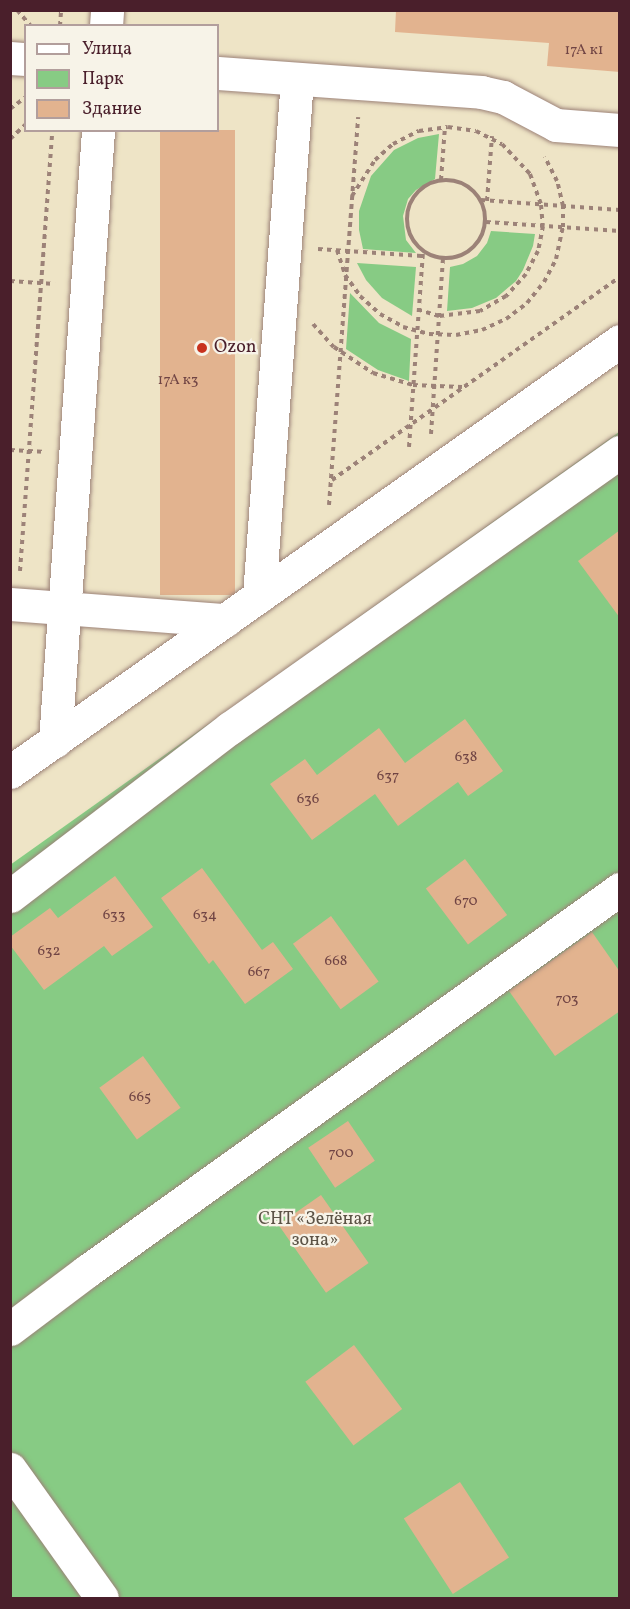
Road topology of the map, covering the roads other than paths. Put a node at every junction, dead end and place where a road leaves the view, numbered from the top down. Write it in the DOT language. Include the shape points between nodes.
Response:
graph roads {
  1 [pos="219,73"];
  2 [pos="297,79"];
  3 [pos="620,130"];
  4 [pos="98,132"];
  5 [pos="620,341"];
  6 [pos="620,452"];
  7 [pos="260,596"];
  8 [pos="14,604"];
  9 [pos="63,608"];
  10 [pos="225,620"];
  11 [pos="55,741"];
  12 [pos="10,772"];
  13 [pos="620,890"];
  14 [pos="10,896"];
  15 [pos="10,1329"];
  16 [pos="10,1469"];
  17 [pos="102,1599"];
  1 -- 2 [label="street"];
  2 -- 3 [label="street" via="494,94 556,125"];
  2 -- 7 [label="street"];
  4 -- 9 [label="street"];
  5 -- 7 [label="street"];
  6 -- 14 [label="street" via="230,728"];
  7 -- 10 [label="street"];
  8 -- 9 [label="street"];
  9 -- 10 [label="street"];
  9 -- 11 [label="street"];
  10 -- 11 [label="street"];
  11 -- 12 [label="street"];
  13 -- 15 [label="street"];
  16 -- 17 [label="street"];
}
